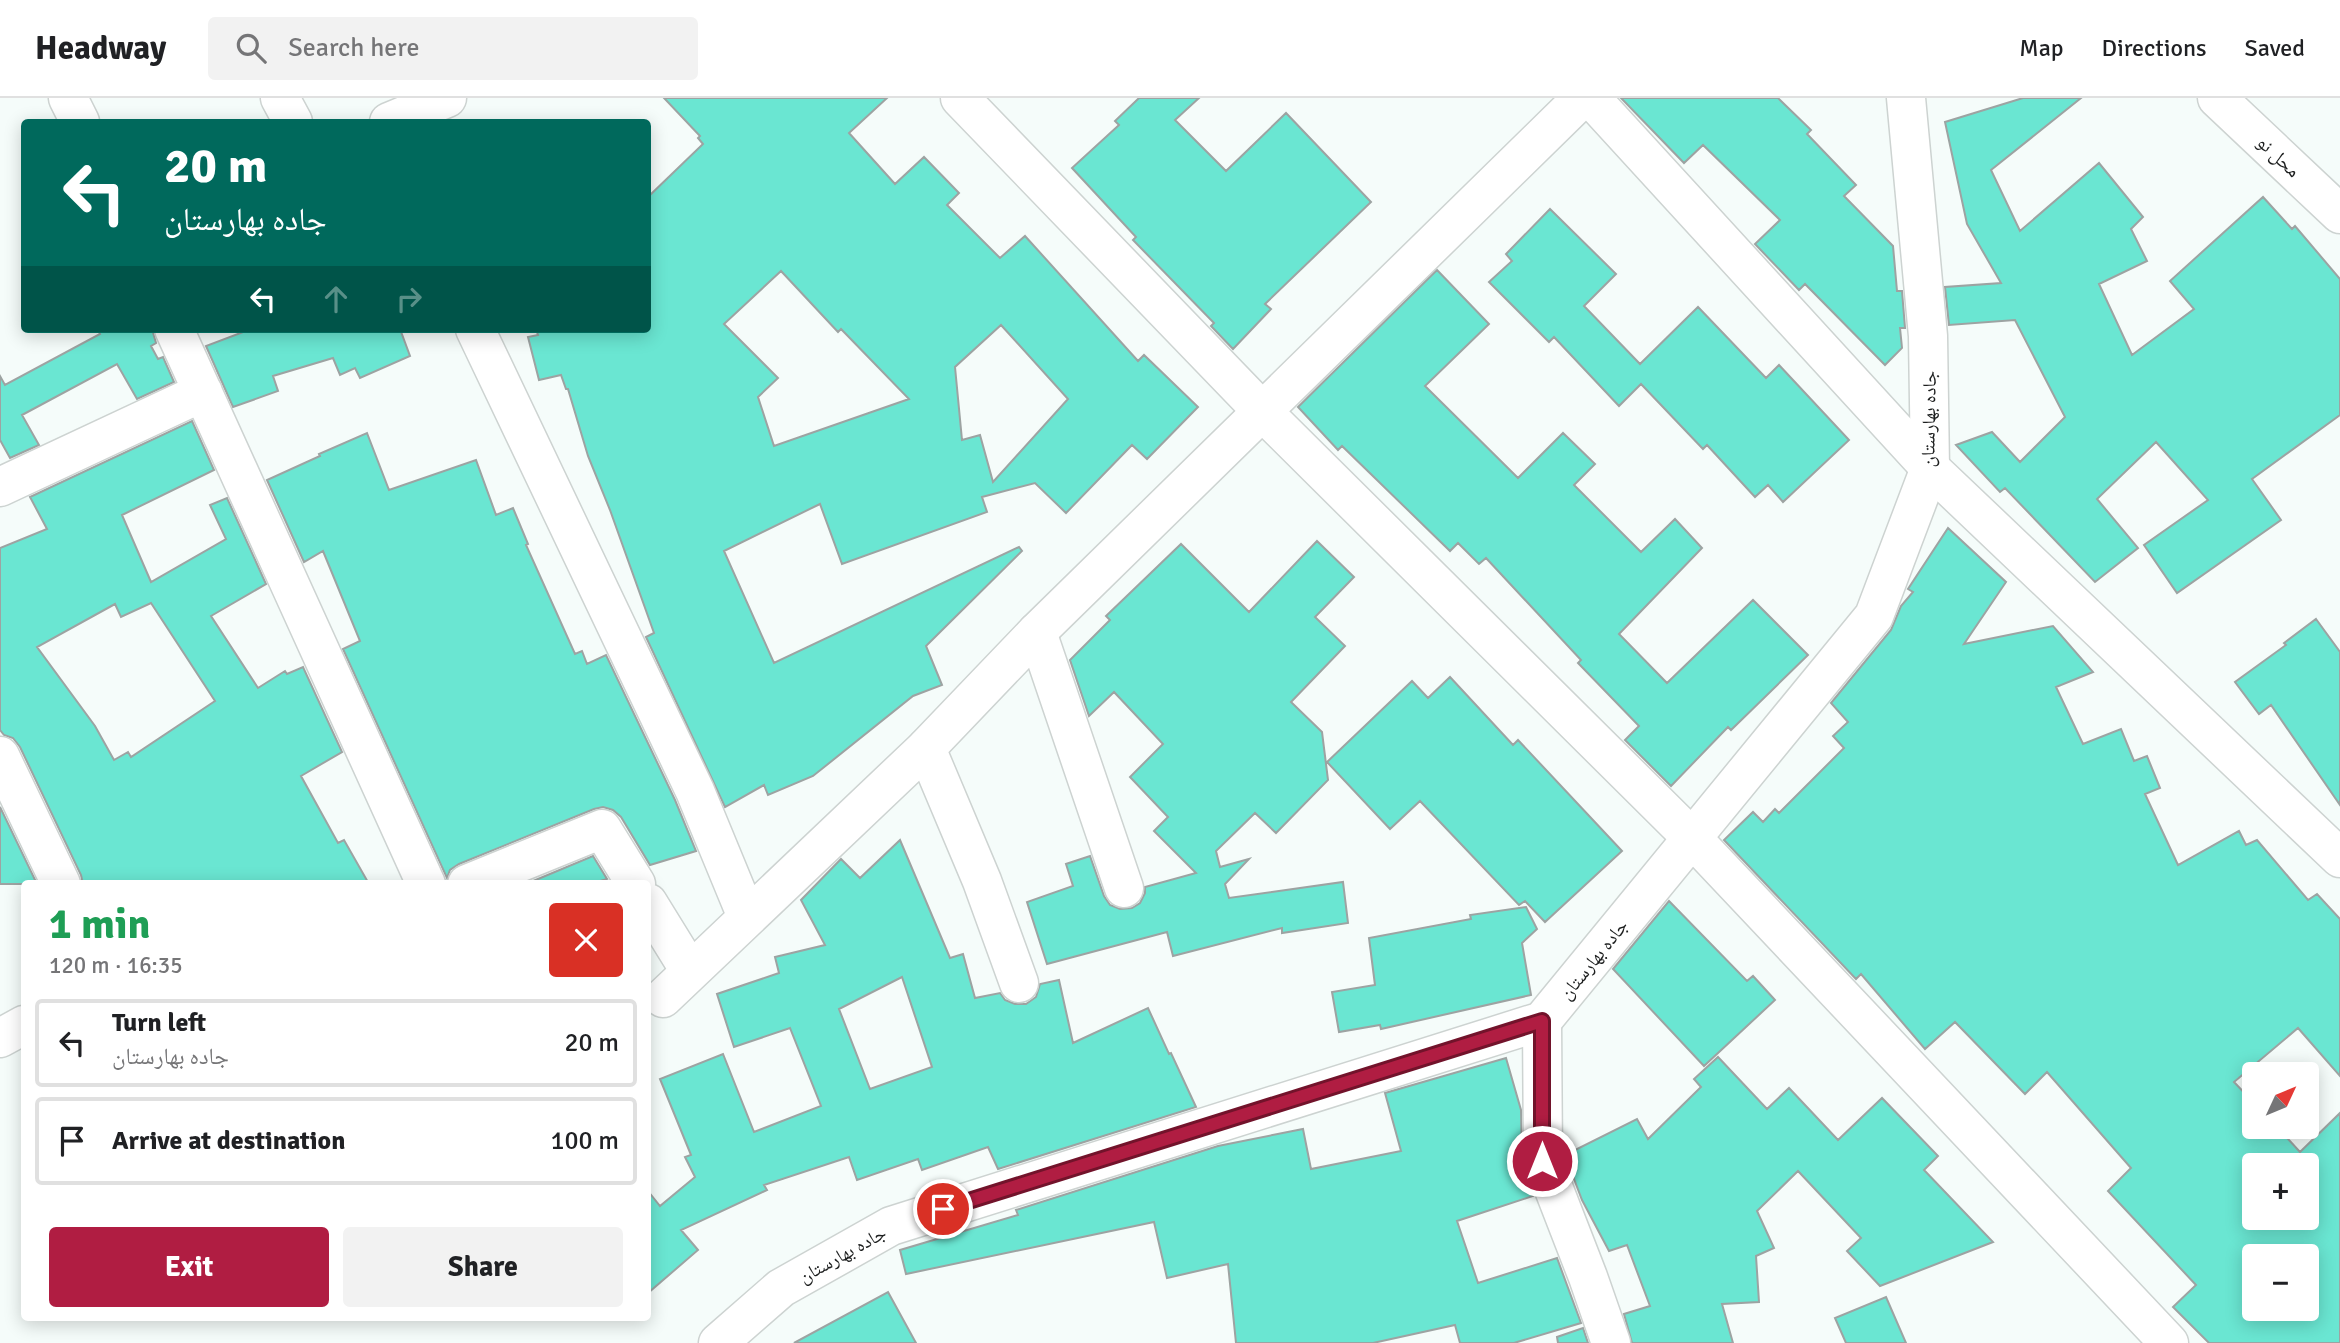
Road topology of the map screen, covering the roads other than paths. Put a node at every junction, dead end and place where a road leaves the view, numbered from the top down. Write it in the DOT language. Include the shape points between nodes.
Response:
graph roads {
  1 [pos="68,98"];
  2 [pos="280,98"];
  3 [pos="447,98"];
  4 [pos="960,98"];
  5 [pos="1582,98"];
  6 [pos="1591,98"];
  7 [pos="1906,98"];
  8 [pos="2217,98"];
  9 [pos="78,119"];
  10 [pos="291,119"];
  11 [pos="396,119"];
  12 [pos="2340,214"];
  13 [pos="176,333"];
  14 [pos="477,333"];
  15 [pos="203,392"];
  16 [pos="1264,412"];
  17 [pos="1930,468"];
  18 [pos="0,487"];
  19 [pos="1037,632"];
  20 [pos="926,748"];
  21 [pos="0,755"];
  22 [pos="1692,838"];
  23 [pos="2340,858"];
  24 [pos="59,880"];
  25 [pos="424,880"];
  26 [pos="477,880"];
  27 [pos="634,880"];
  28 [pos="1124,888"];
  29 [pos="651,908"];
  30 [pos="747,917"];
  31 [pos="690,971"];
  32 [pos="1019,984"];
  33 [pos="663,998"];
  34 [pos="1542,1021"];
  35 [pos="21,1027"];
  36 [pos="0,1038"];
  37 [pos="718,1343"];
  38 [pos="1611,1343"];
  39 [pos="2169,1343"];
  1 -- 9 [label="street"];
  2 -- 10 [label="street"];
  3 -- 11 [label="street"];
  4 -- 16 [label="street"];
  5 -- 16 [label="street"];
  6 -- 17 [label="street"];
  7 -- 17 [label="street, جاده بهارستان" via="1928,336"];
  8 -- 12 [label="street, محل نو"];
  13 -- 15 [label="street"];
  14 -- 30 [label="street" via="695,791"];
  15 -- 18 [label="street"];
  15 -- 25 [label="street"];
  16 -- 19 [label="street"];
  16 -- 22 [label="street"];
  17 -- 22 [label="street, جاده بهارستان" via="1874,616"];
  17 -- 23 [label="street"];
  19 -- 20 [label="street"];
  19 -- 28 [label="street"];
  20 -- 30 [label="street"];
  20 -- 32 [label="street"];
  21 -- 24 [label="street"];
  22 -- 34 [label="street, جاده بهارستان"];
  22 -- 39 [label="street"];
  26 -- 27 [label="street" via="602,829"];
  29 -- 31 [label="street"];
  30 -- 31 [label="street"];
  31 -- 33 [label="street"];
  34 -- 37 [label="street, جاده بهارستان" via="891,1226 780,1288"];
  34 -- 38 [label="street" via="1542,1161"];
  35 -- 36 [label="street"];
}
